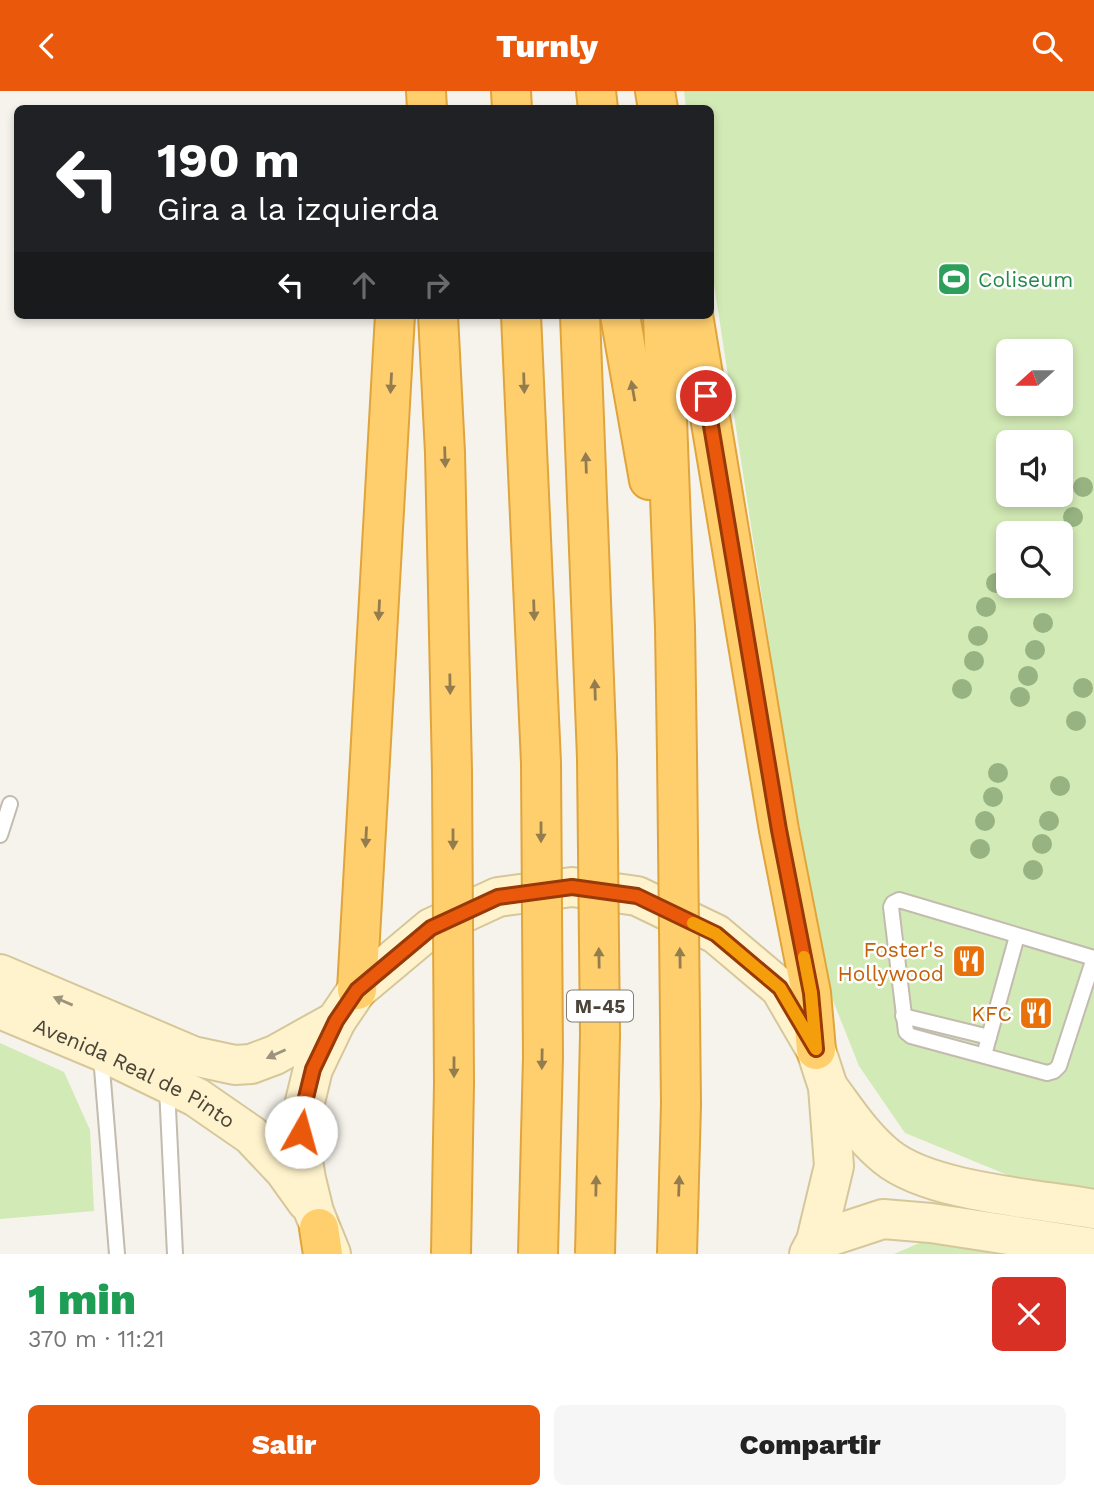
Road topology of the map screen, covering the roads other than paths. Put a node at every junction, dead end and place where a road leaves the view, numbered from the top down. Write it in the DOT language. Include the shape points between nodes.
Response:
graph roads {
  1 [pos="395,319"];
  2 [pos="438,319"];
  3 [pos="521,319"];
  4 [pos="580,319"];
  5 [pos="621,319"];
  6 [pos="663,319"];
  7 [pos="694,319"];
  8 [pos="674,627"];
  9 [pos="10,804"];
  10 [pos="0,835"];
  11 [pos="1017,936"];
  12 [pos="0,974"];
  13 [pos="357,990"];
  14 [pos="0,1009"];
  15 [pos="903,1016"];
  16 [pos="336,1021"];
  17 [pos="989,1037"];
  18 [pos="816,1049"];
  19 [pos="101,1051"];
  20 [pos="984,1055"];
  21 [pos="166,1082"];
  22 [pos="828,1087"];
  23 [pos="1094,1209"];
  24 [pos="931,1223"];
  25 [pos="322,1237"];
  26 [pos="812,1248"];
  27 [pos="1094,1248"];
  28 [pos="117,1254"];
  29 [pos="175,1254"];
  30 [pos="451,1254"];
  31 [pos="538,1254"];
  32 [pos="595,1254"];
  33 [pos="677,1254"];
  34 [pos="852,1254"];
  1 -- 13 [label="highway, one-way"];
  2 -- 30 [label="highway, one-way, bridge" via="452,771"];
  3 -- 31 [label="highway, M-45, one-way, bridge" via="541,763 543,1057"];
  32 -- 4 [label="highway, M-45, one-way, bridge" via="600,1035 597,758"];
  8 -- 5 [label="highway, one-way"];
  6 -- 8 [label="highway"];
  7 -- 18 [label="highway" via="779,830 811,993"];
  33 -- 8 [label="highway, one-way, bridge" via="681,1104"];
  9 -- 10 [label="lane"];
  11 -- 15 [label="lane" via="899,900 893,902"];
  11 -- 17 [label="lane"];
  11 -- 20 [label="lane" via="1094,958 1054,1072"];
  16 -- 12 [label="main road, Avenida Real de Pinto, one-way" via="275,1055 251,1064 225,1064 193,1056"];
  13 -- 16 [label="main road"];
  13 -- 18 [label="main road" via="431,928 498,897 572,887 637,896 716,934 780,988"];
  14 -- 19 [label="main road, Avenida Real de Pinto"];
  15 -- 17 [label="lane"];
  15 -- 20 [label="lane" via="904,1028 911,1036"];
  16 -- 25 [label="main road" via="313,1069 303,1110 302,1155"];
  17 -- 20 [label="lane"];
  18 -- 22 [label="main road"];
  19 -- 21 [label="main road, Avenida Real de Pinto"];
  19 -- 28 [label="lane"];
  21 -- 25 [label="main road, Avenida Real de Pinto" via="251,1135 284,1170"];
  21 -- 29 [label="lane"];
  22 -- 23 [label="main road" via="889,1159 926,1178"];
  22 -- 26 [label="main road" via="834,1166"];
  24 -- 26 [label="main road" via="883,1219"];
  24 -- 27 [label="main road"];
  24 -- 34 [label="main road"];
}
